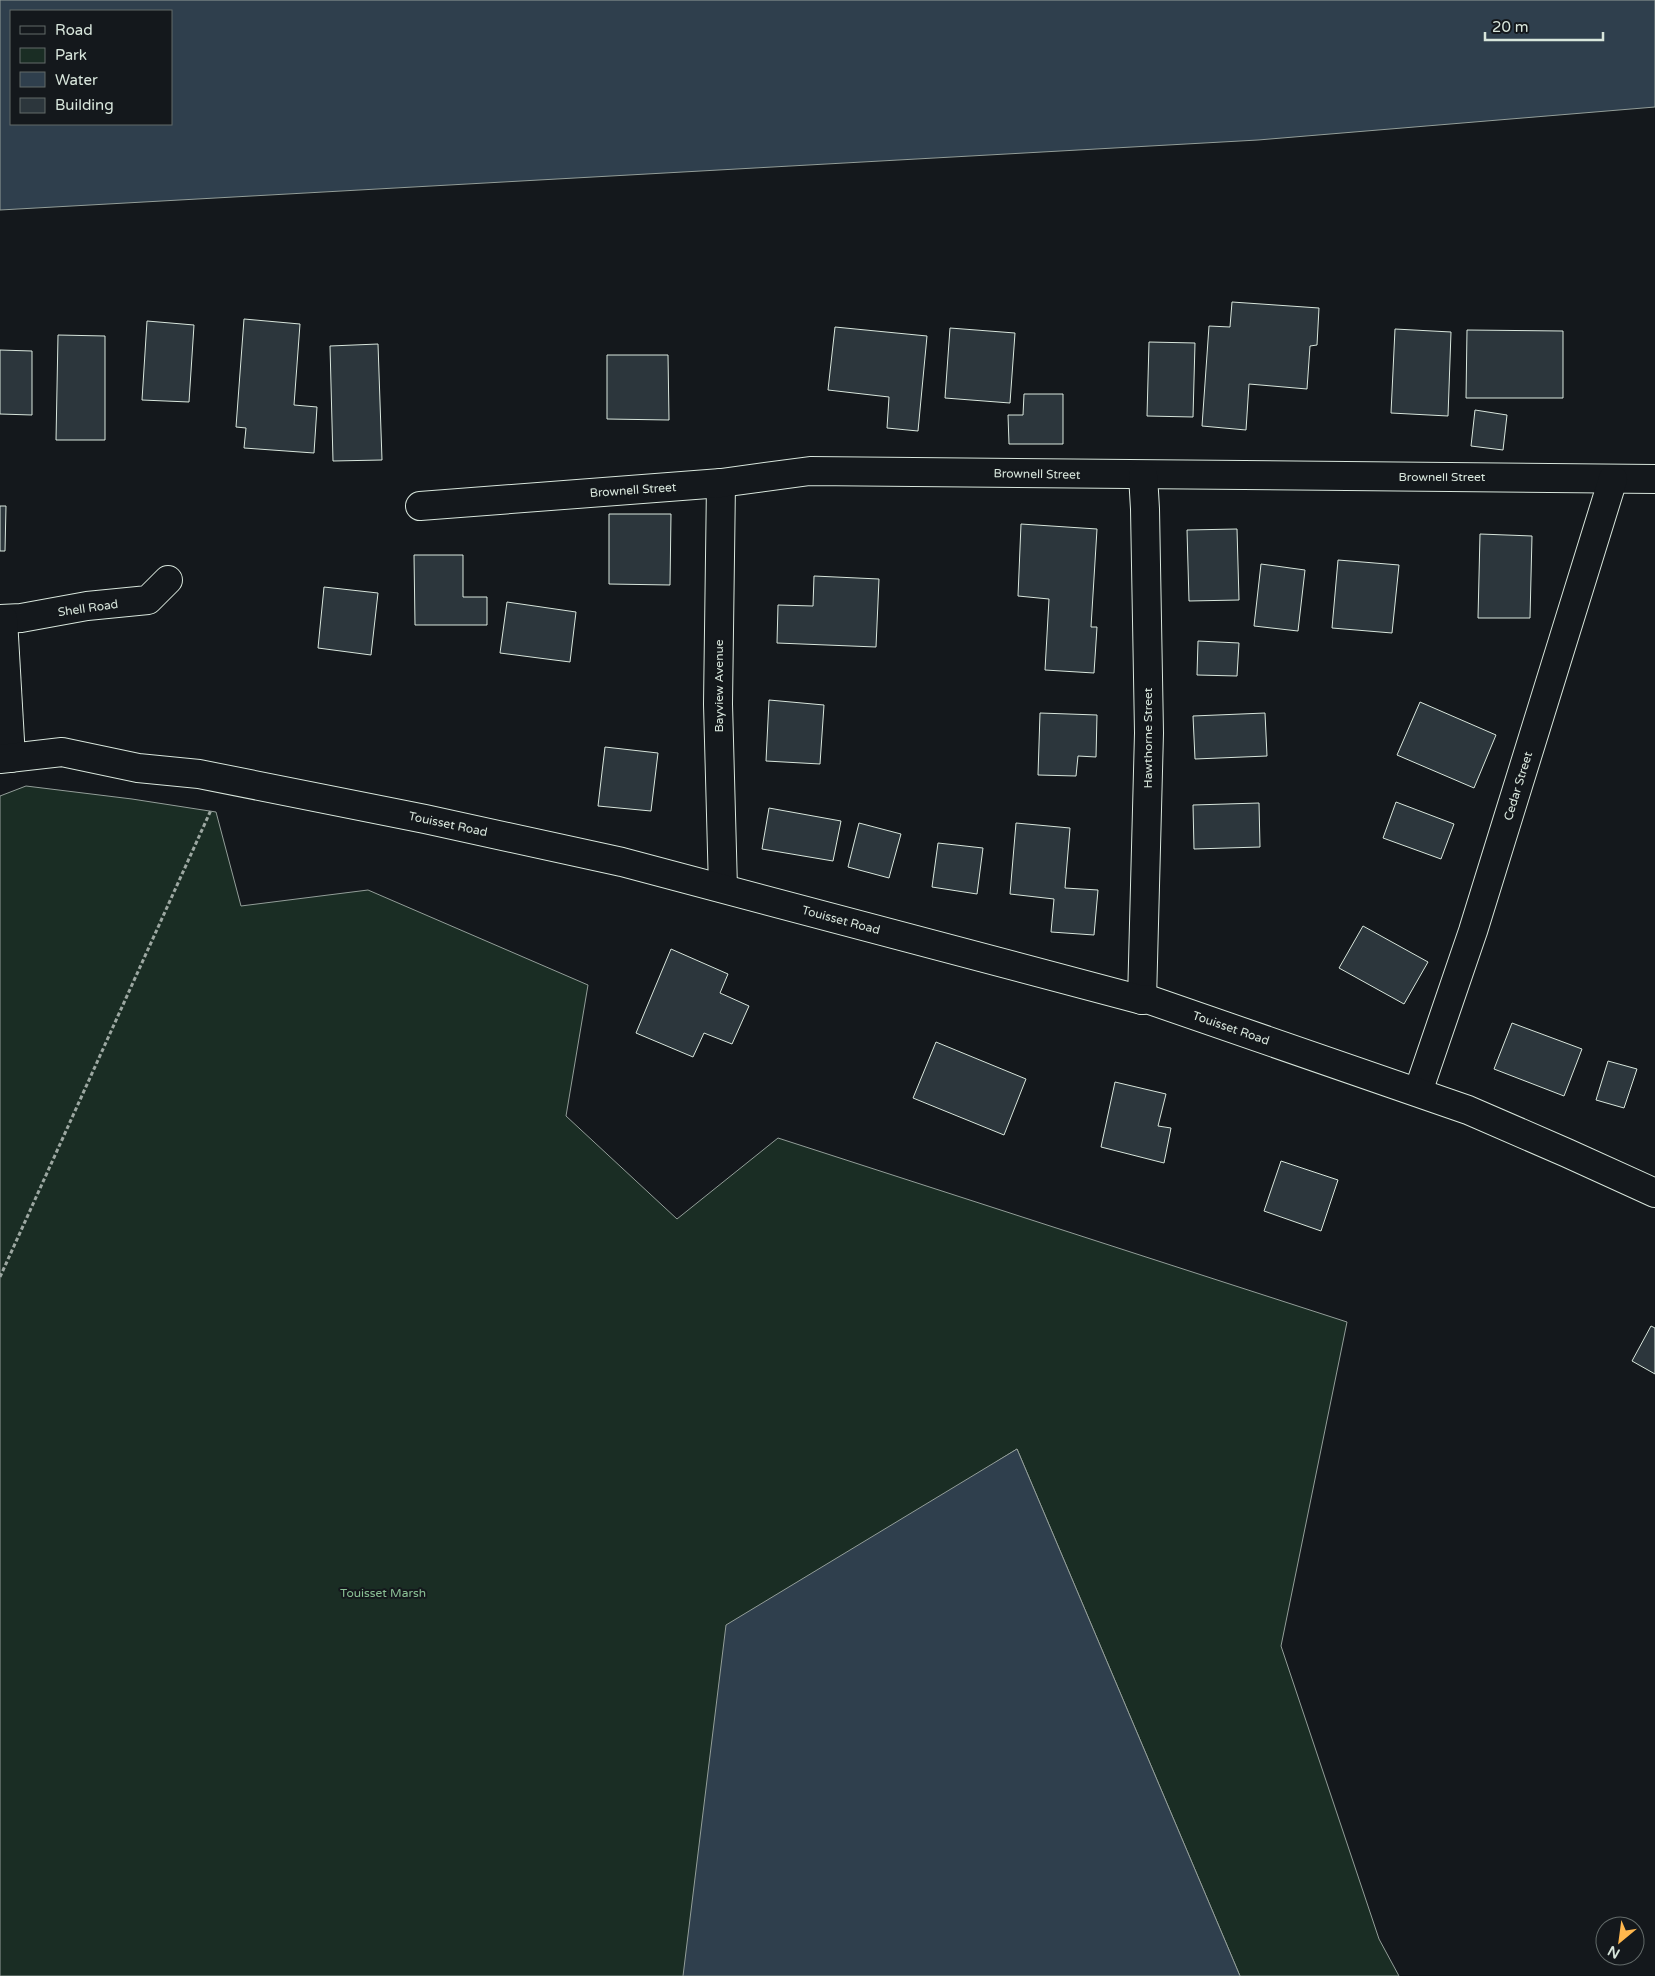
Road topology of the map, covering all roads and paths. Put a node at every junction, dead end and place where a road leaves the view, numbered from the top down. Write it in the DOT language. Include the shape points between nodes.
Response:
graph roads {
  1 [pos="1143,475"];
  2 [pos="1613,479"];
  3 [pos="1655,479"];
  4 [pos="721,483"];
  5 [pos="420,506"];
  6 [pos="168,580"];
  7 [pos="2,619"];
  8 [pos="6,759"];
  9 [pos="225,779"];
  10 [pos="723,888"];
  11 [pos="1142,1000"];
  12 [pos="1418,1092"];
  13 [pos="1655,1193"];
  14 [pos="0,1277"];
  1 -- 2 [label="street, Brownell Street"];
  1 -- 4 [label="street, Brownell Street" via="810,471"];
  1 -- 11 [label="street, Hawthorne Street" via="1149,733"];
  2 -- 3 [label="street, Brownell Street"];
  2 -- 12 [label="street, Cedar Street" via="1473,932"];
  4 -- 5 [label="street, Brownell Street"];
  4 -- 10 [label="street, Bayview Avenue" via="718,704"];
  6 -- 7 [label="street, Shell Road" via="148,600"];
  7 -- 8 [label="street"];
  8 -- 9 [label="street, Touisset Road" via="62,752 138,768"];
  9 -- 10 [label="street, Touisset Road" via="622,862"];
  9 -- 14 [label="path"];
  10 -- 11 [label="street, Touisset Road"];
  11 -- 12 [label="street, Touisset Road"];
  12 -- 13 [label="street, Touisset Road" via="1468,1110"];
}
